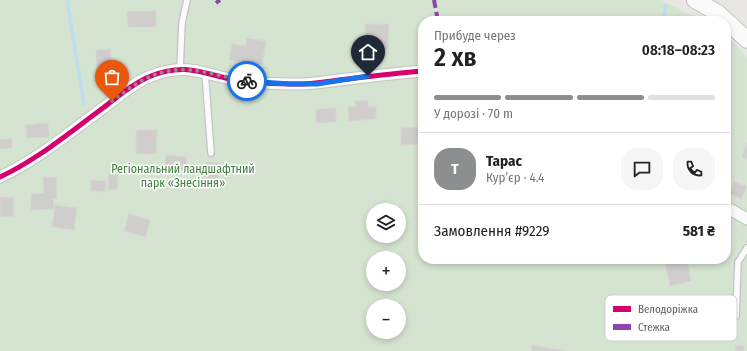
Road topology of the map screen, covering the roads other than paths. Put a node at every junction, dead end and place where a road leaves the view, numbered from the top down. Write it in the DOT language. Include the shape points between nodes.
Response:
graph roads {
  1 [pos="186,0"];
  2 [pos="695,0"];
  3 [pos="721,16"];
  4 [pos="731,25"];
  5 [pos="747,40"];
  6 [pos="180,69"];
  7 [pos="418,71"];
  8 [pos="205,72"];
  9 [pos="211,153"];
  10 [pos="0,177"];
  11 [pos="731,210"];
  12 [pos="747,219"];
  13 [pos="747,248"];
  14 [pos="737,295"];
  1 -- 6 [label="lane"];
  2 -- 3 [label="main road"];
  4 -- 5 [label="main road"];
  6 -- 8 [label="street"];
  6 -- 10 [label="street" via="150,76 133,85 61,139 16,170"];
  7 -- 8 [label="street" via="317,84 235,80"];
  8 -- 9 [label="lane"];
  11 -- 12 [label="street"];
  13 -- 14 [label="lane" via="738,262"];
}
